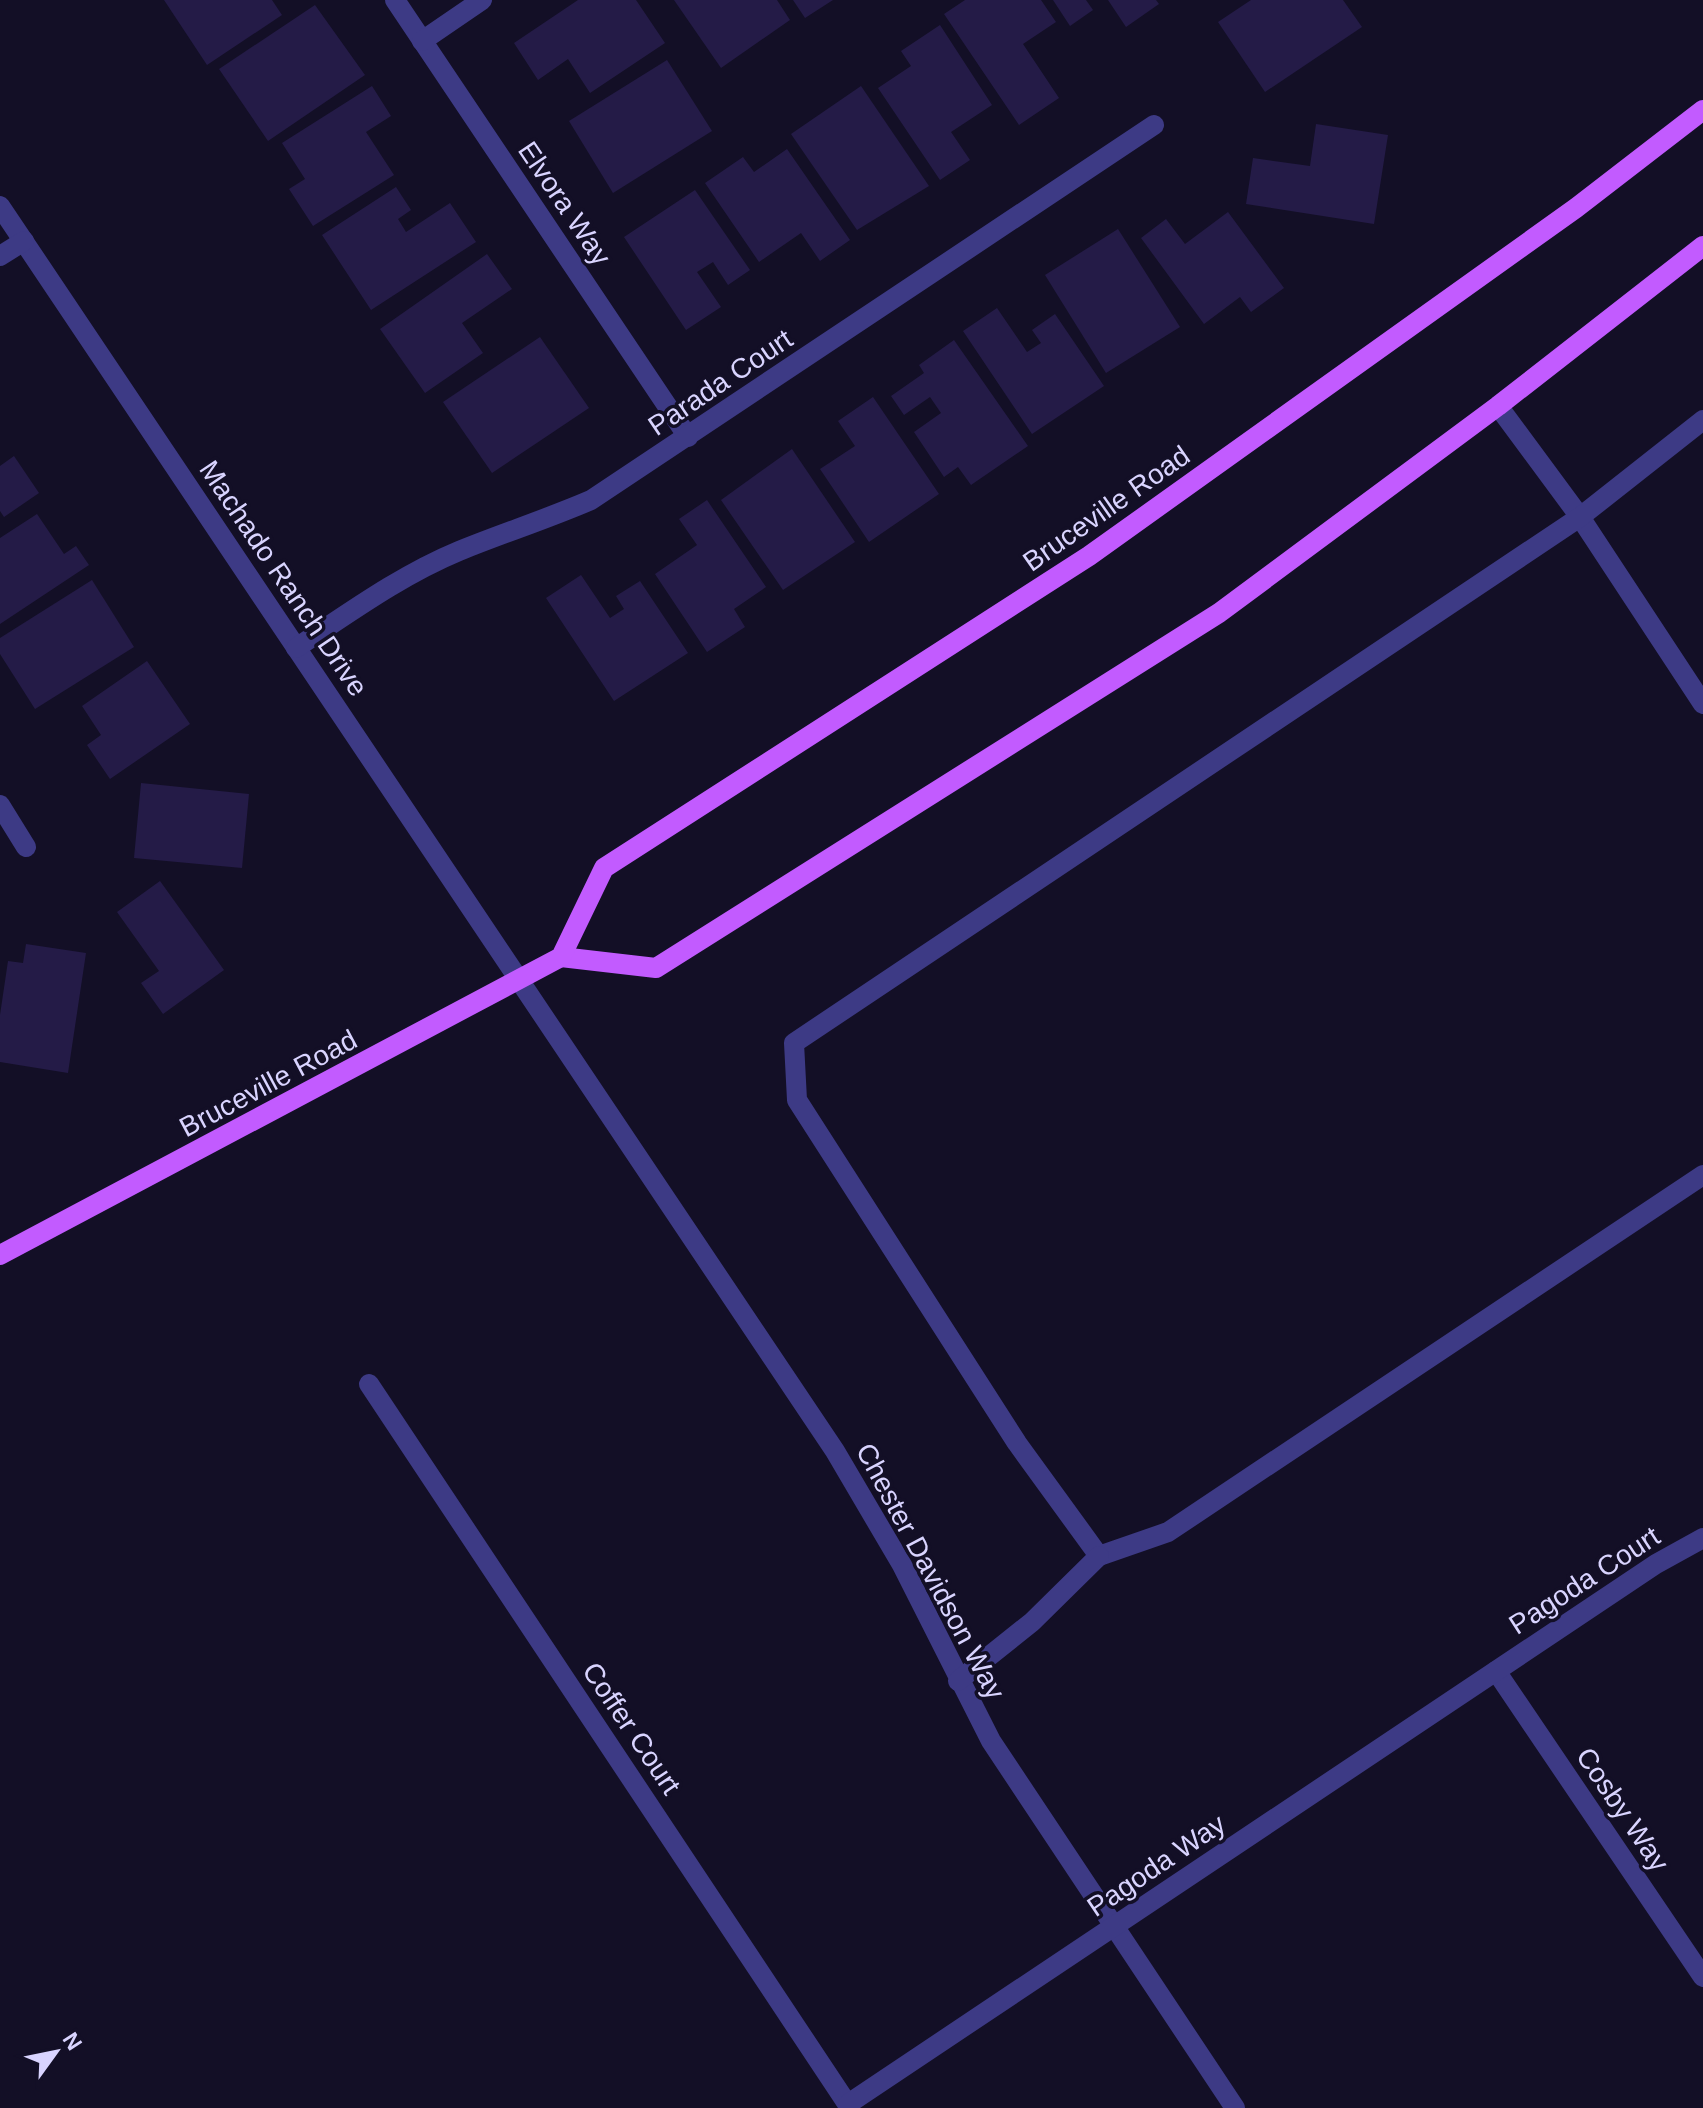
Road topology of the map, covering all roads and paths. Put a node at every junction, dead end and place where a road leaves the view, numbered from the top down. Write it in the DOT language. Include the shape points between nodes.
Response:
graph roads {
  1 [pos="395,0"];
  2 [pos="482,0"];
  3 [pos="422,41"];
  4 [pos="1703,110"];
  5 [pos="1154,125"];
  6 [pos="0,206"];
  7 [pos="24,241"];
  8 [pos="1703,246"];
  9 [pos="0,256"];
  10 [pos="1498,406"];
  11 [pos="1703,420"];
  12 [pos="688,437"];
  13 [pos="1580,517"];
  14 [pos="296,648"];
  15 [pos="1703,704"];
  16 [pos="0,805"];
  17 [pos="26,847"];
  18 [pos="561,957"];
  19 [pos="520,982"];
  20 [pos="1703,1175"];
  21 [pos="0,1255"];
  22 [pos="369,1384"];
  23 [pos="1703,1538"];
  24 [pos="1099,1556"];
  25 [pos="1496,1671"];
  26 [pos="958,1681"];
  27 [pos="1114,1927"];
  28 [pos="1703,1977"];
  29 [pos="849,2106"];
  30 [pos="1235,2108"];
  1 -- 3 [label="street, Elvora Way"];
  2 -- 3 [label="street"];
  3 -- 12 [label="street, Elvora Way"];
  4 -- 18 [label="main road, Bruceville Road" via="1576,208 1089,556 604,868"];
  5 -- 12 [label="street, Parada Court"];
  6 -- 7 [label="street, Machado Ranch Drive"];
  7 -- 9 [label="street"];
  7 -- 14 [label="street, Machado Ranch Drive"];
  8 -- 10 [label="main road"];
  10 -- 13 [label="street"];
  10 -- 18 [label="main road" via="1219,613 656,968"];
  11 -- 13 [label="street"];
  12 -- 14 [label="street, Parada Court" via="591,500 458,551 387,587"];
  13 -- 15 [label="street"];
  13 -- 24 [label="street" via="794,1043 797,1100 1017,1443"];
  14 -- 19 [label="street, Machado Ranch Drive"];
  16 -- 17 [label="street"];
  18 -- 19 [label="main road, Bruceville Road"];
  19 -- 21 [label="main road, Bruceville Road"];
  19 -- 26 [label="street, Chester Davidson Way" via="835,1451 902,1565"];
  20 -- 24 [label="street" via="1168,1532"];
  22 -- 29 [label="street, Coffer Court"];
  23 -- 25 [label="street, Pagoda Court"];
  24 -- 26 [label="street" via="1032,1622"];
  25 -- 27 [label="street, Pagoda Way"];
  25 -- 28 [label="street, Cosby Way"];
  26 -- 27 [label="street, Chester Davidson Way" via="991,1741"];
  27 -- 29 [label="street, Pagoda Way"];
  27 -- 30 [label="street, Chester Davidson Way"];
}
